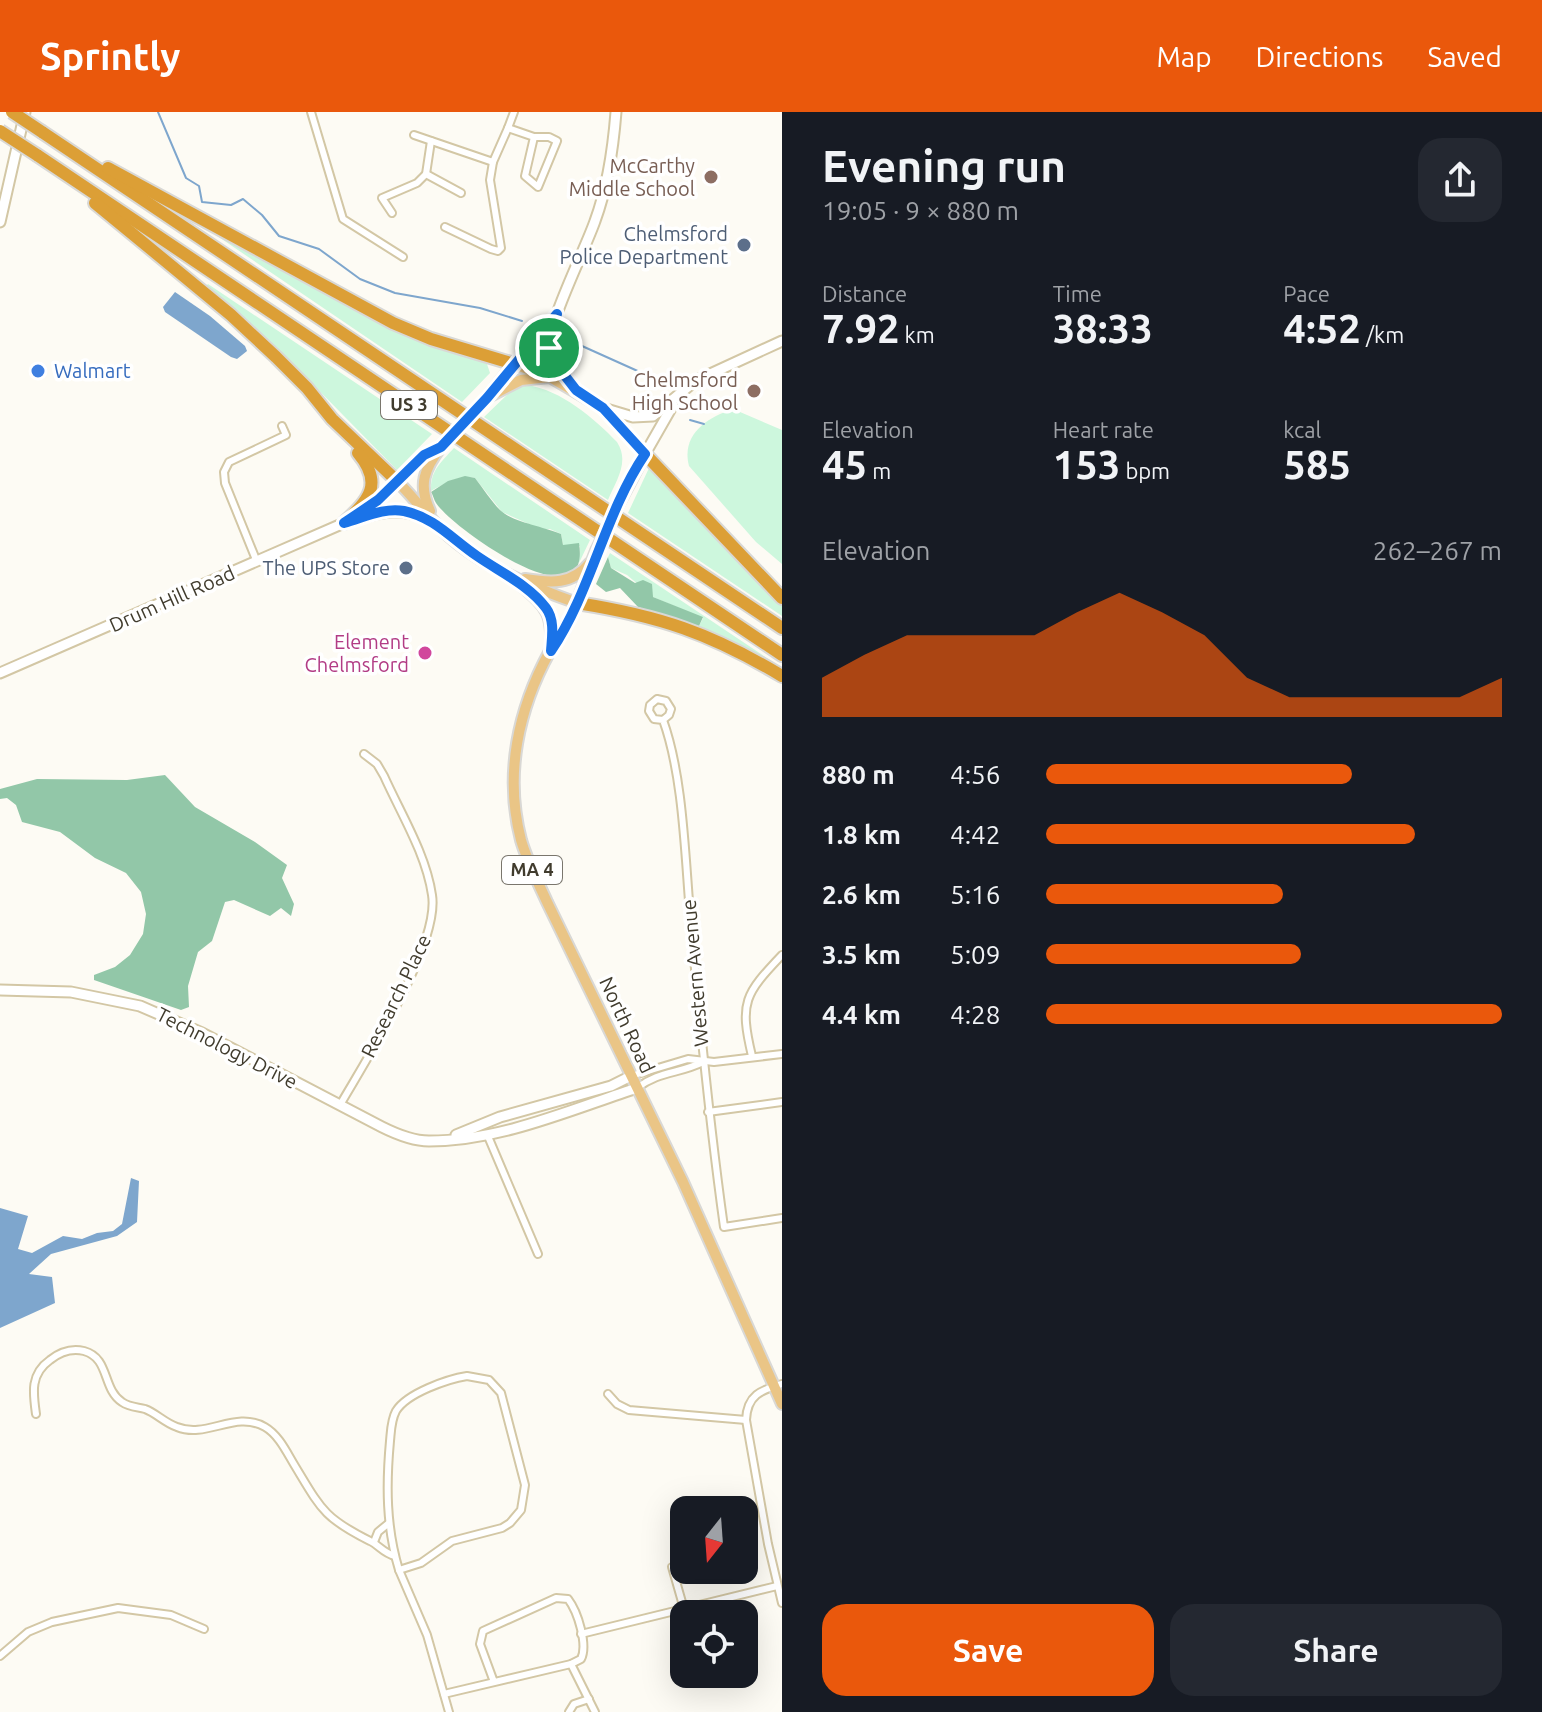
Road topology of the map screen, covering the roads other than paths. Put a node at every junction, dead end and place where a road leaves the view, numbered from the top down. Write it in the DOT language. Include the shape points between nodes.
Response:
graph roads {
  1 [pos="12,112"];
  2 [pos="25,112"];
  3 [pos="311,112"];
  4 [pos="514,112"];
  5 [pos="616,112"];
  6 [pos="508,128"];
  7 [pos="0,131"];
  8 [pos="42,132"];
  9 [pos="414,135"];
  10 [pos="534,137"];
  11 [pos="431,141"];
  12 [pos="37,155"];
  13 [pos="493,162"];
  14 [pos="426,174"];
  15 [pos="461,193"];
  16 [pos="392,213"];
  17 [pos="0,222"];
  18 [pos="445,227"];
  19 [pos="403,257"];
  20 [pos="557,314"];
  21 [pos="782,341"];
  22 [pos="514,364"];
  23 [pos="550,377"];
  24 [pos="576,390"];
  25 [pos="487,398"];
  26 [pos="676,398"];
  27 [pos="603,408"];
  28 [pos="282,426"];
  29 [pos="343,430"];
  30 [pos="441,447"];
  31 [pos="645,454"];
  32 [pos="398,482"];
  33 [pos="344,523"];
  34 [pos="436,524"];
  35 [pos="595,555"];
  36 [pos="257,562"];
  37 [pos="510,576"];
  38 [pos="782,598"];
  39 [pos="577,603"];
  40 [pos="782,628"];
  41 [pos="551,651"];
  42 [pos="782,655"];
  43 [pos="0,673"];
  44 [pos="782,676"];
  45 [pos="663,720"];
  46 [pos="364,754"];
  47 [pos="782,955"];
  48 [pos="0,990"];
  49 [pos="782,1054"];
  50 [pos="752,1056"];
  51 [pos="703,1062"];
  52 [pos="631,1076"];
  53 [pos="637,1088"];
  54 [pos="782,1102"];
  55 [pos="340,1105"];
  56 [pos="708,1112"];
  57 [pos="487,1134"];
  58 [pos="444,1139"];
  59 [pos="782,1218"];
  60 [pos="538,1254"];
  61 [pos="778,1385"];
  62 [pos="608,1394"];
  63 [pos="782,1404"];
  64 [pos="36,1414"];
  65 [pos="746,1420"];
  66 [pos="389,1523"];
  67 [pos="374,1542"];
  68 [pos="395,1556"];
  69 [pos="399,1570"];
  70 [pos="777,1586"];
  71 [pos="720,1600"];
  72 [pos="782,1603"];
  73 [pos="670,1612"];
  74 [pos="204,1629"];
  75 [pos="581,1634"];
  76 [pos="0,1656"];
  77 [pos="571,1664"];
  78 [pos="494,1682"];
  79 [pos="444,1694"];
  80 [pos="589,1699"];
  81 [pos="449,1710"];
  82 [pos="569,1712"];
  83 [pos="595,1712"];
  1 -- 8 [label="highway, US 3, bridge"];
  2 -- 17 [label="main road"];
  3 -- 19 [label="street" via="343,219"];
  4 -- 6 [label="street"];
  5 -- 20 [label="main road" via="607,181"];
  6 -- 10 [label="street"];
  6 -- 13 [label="street"];
  7 -- 12 [label="highway, US 3, bridge"];
  8 -- 22 [label="highway" via="393,323"];
  8 -- 40 [label="highway, US 3"];
  9 -- 11 [label="street"];
  10 -- 10 [label="street" via="525,176 538,187 557,141"];
  11 -- 13 [label="street"];
  11 -- 14 [label="street"];
  12 -- 29 [label="highway" via="231,315"];
  12 -- 42 [label="highway, US 3"];
  13 -- 18 [label="street" via="490,180 501,248 491,249"];
  14 -- 15 [label="street"];
  14 -- 16 [label="street" via="382,198"];
  20 -- 22 [label="main road"];
  20 -- 24 [label="main road" via="549,350"];
  21 -- 26 [label="main road" via="702,377"];
  22 -- 23 [label="main road"];
  22 -- 25 [label="main road"];
  23 -- 24 [label="main road"];
  23 -- 25 [label="main road" via="521,380"];
  24 -- 27 [label="main road"];
  25 -- 30 [label="main road, bridge"];
  26 -- 27 [label="main road" via="647,417"];
  26 -- 31 [label="main road"];
  27 -- 31 [label="main road"];
  28 -- 36 [label="street" via="286,435 229,462 224,472"];
  29 -- 32 [label="highway"];
  29 -- 33 [label="highway" via="372,478 366,502"];
  30 -- 32 [label="main road, Drum Hill Road" via="424,455"];
  30 -- 34 [label="main road" via="422,484"];
  31 -- 35 [label="main road, MA 4, bridge"];
  31 -- 38 [label="highway"];
  32 -- 33 [label="main road, Drum Hill Road"];
  32 -- 34 [label="main road"];
  33 -- 34 [label="main road, Drum Hill Road" via="396,510"];
  33 -- 36 [label="main road, Drum Hill Road"];
  34 -- 37 [label="main road, MA 4"];
  35 -- 37 [label="main road" via="564,582"];
  35 -- 39 [label="main road, MA 4"];
  36 -- 43 [label="main road, Drum Hill Road"];
  37 -- 39 [label="main road"];
  37 -- 41 [label="main road, North Road / MA 4" via="549,613"];
  39 -- 41 [label="main road, North Road / MA 4"];
  39 -- 44 [label="highway" via="629,611 695,631"];
  41 -- 52 [label="main road, North Road / MA 4" via="517,740 516,818 541,891"];
  45 -- 51 [label="street, Western Avenue" via="678,790"];
  46 -- 55 [label="street, Research Place" via="384,776 426,871 433,914 424,947"];
  47 -- 50 [label="street" via="748,996 745,1023"];
  48 -- 55 [label="main road, Technology Drive" via="71,992 140,1006"];
  49 -- 50 [label="street"];
  50 -- 51 [label="street"];
  51 -- 52 [label="street" via="688,1059"];
  51 -- 53 [label="street" via="655,1076"];
  51 -- 56 [label="street, Western Avenue"];
  52 -- 53 [label="main road, North Road / MA 4"];
  52 -- 58 [label="main road, Technology Drive"];
  53 -- 57 [label="main road, Technology Drive"];
  53 -- 61 [label="main road, North Road / MA 4"];
  54 -- 56 [label="street"];
  55 -- 58 [label="main road, Technology Drive" via="402,1136"];
  56 -- 59 [label="street, Western Avenue" via="724,1227"];
  57 -- 58 [label="main road, Technology Drive"];
  57 -- 60 [label="street"];
  61 -- 63 [label="main road, North Road / MA 4"];
  61 -- 65 [label="street" via="754,1396"];
  62 -- 65 [label="street" via="629,1410"];
  64 -- 67 [label="street" via="34,1380 43,1364 66,1350 87,1352 100,1361 121,1402 179,1428 199,1431 244,1421 266,1428 328,1516"];
  65 -- 70 [label="street"];
  66 -- 67 [label="street"];
  66 -- 68 [label="street"];
  66 -- 69 [label="street" via="386,1492 395,1413 409,1398 442,1382 467,1376 489,1380 501,1393 525,1485 521,1510 502,1528 452,1541 421,1563"];
  67 -- 68 [label="street"];
  68 -- 69 [label="street"];
  69 -- 79 [label="street" via="427,1635"];
  70 -- 71 [label="street"];
  70 -- 72 [label="street"];
  73 -- 75 [label="street"];
  74 -- 76 [label="street" via="171,1615 118,1608 52,1622 28,1632"];
  75 -- 77 [label="street" via="584,1655"];
  75 -- 78 [label="street" via="571,1603 560,1597 486,1629 480,1641"];
  77 -- 78 [label="street"];
  77 -- 80 [label="street"];
  78 -- 79 [label="street"];
  79 -- 81 [label="street"];
  80 -- 82 [label="street"];
  80 -- 83 [label="street"];
}
